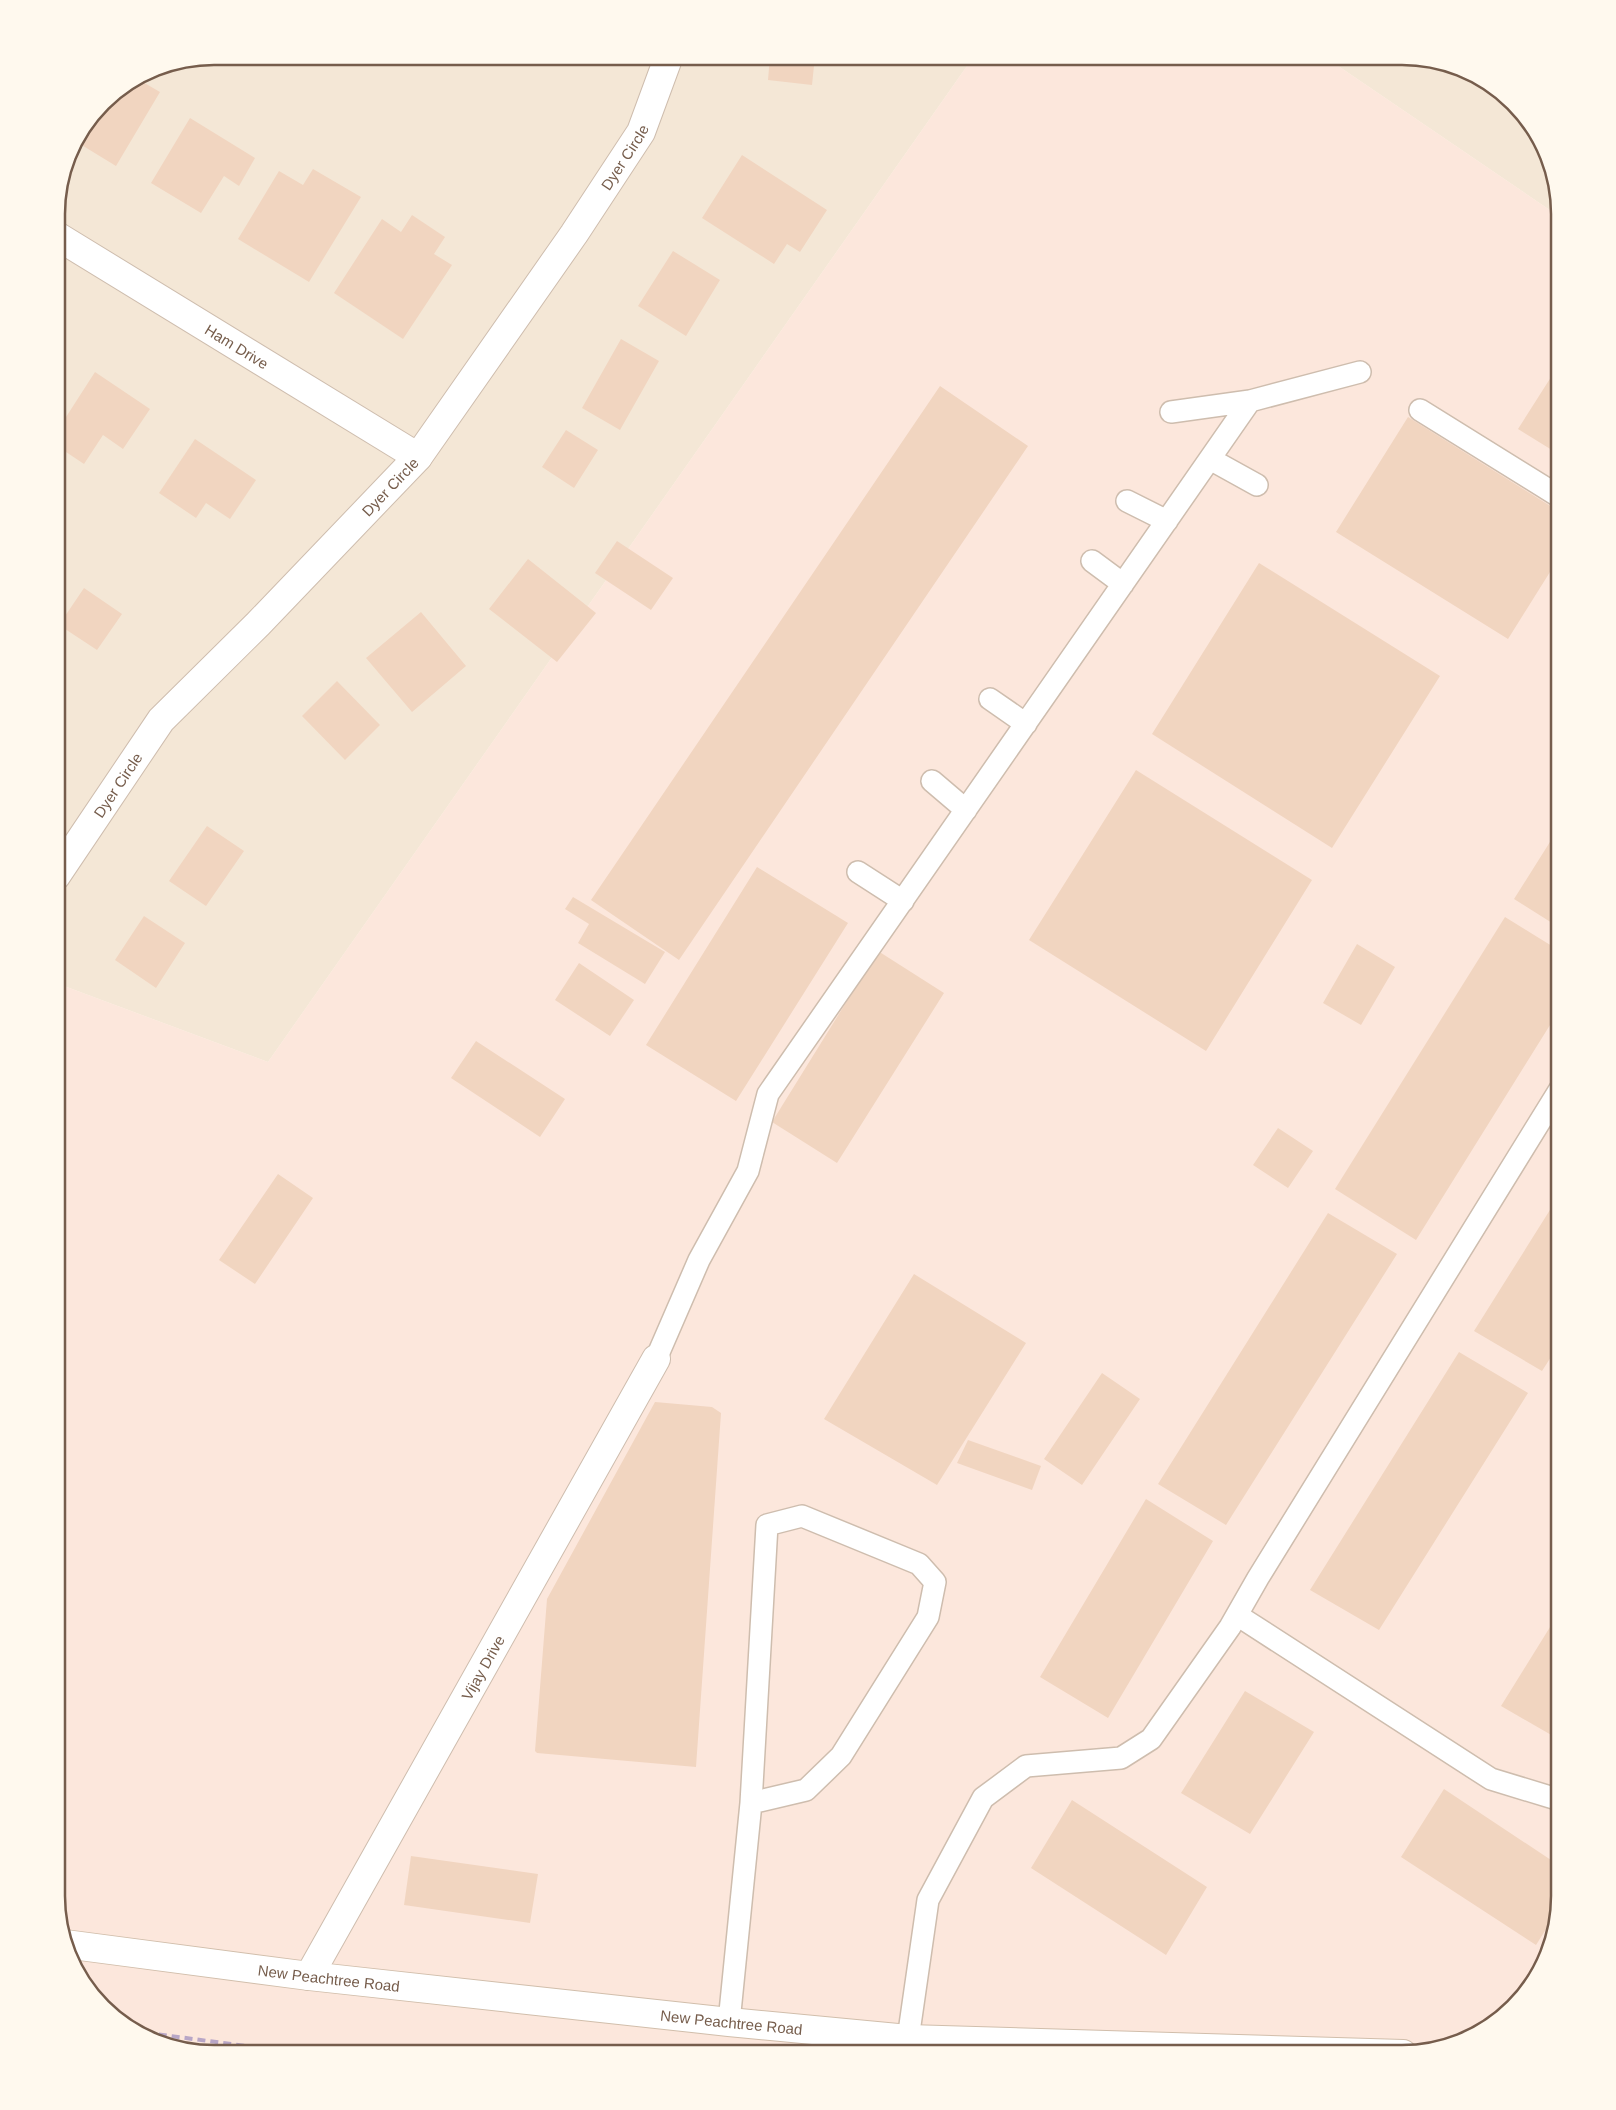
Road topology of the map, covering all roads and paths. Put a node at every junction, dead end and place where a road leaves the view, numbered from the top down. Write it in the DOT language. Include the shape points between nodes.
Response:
graph roads {
  1 [pos="665,65"];
  2 [pos="65,241"];
  3 [pos="1360,372"];
  4 [pos="1250,401"];
  5 [pos="1420,410"];
  6 [pos="1171,412"];
  7 [pos="418,457"];
  8 [pos="1210,459"];
  9 [pos="1257,485"];
  10 [pos="1551,491"];
  11 [pos="1127,501"];
  12 [pos="1166,521"];
  13 [pos="1092,561"];
  14 [pos="1123,584"];
  15 [pos="990,699"];
  16 [pos="1026,724"];
  17 [pos="932,781"];
  18 [pos="966,810"];
  19 [pos="65,863"];
  20 [pos="858,872"];
  21 [pos="902,901"];
  22 [pos="1551,1104"];
  23 [pos="656,1359"];
  24 [pos="1237,1615"];
  25 [pos="1551,1797"];
  26 [pos="751,1803"];
  27 [pos="73,1945"];
  28 [pos="309,1976"];
  29 [pos="729,2022"];
  30 [pos="908,2039"];
  31 [pos="1106,2045"];
  1 -- 7 [label="street, Dyer Circle" via="641,132"];
  2 -- 7 [label="street, Ham Drive"];
  3 -- 4 [label="lane"];
  4 -- 6 [label="lane"];
  4 -- 8 [label="lane"];
  5 -- 10 [label="lane"];
  7 -- 19 [label="street, Dyer Circle" via="161,720"];
  8 -- 9 [label="lane"];
  8 -- 12 [label="lane"];
  11 -- 12 [label="lane"];
  12 -- 14 [label="lane"];
  13 -- 14 [label="lane"];
  14 -- 16 [label="lane"];
  15 -- 16 [label="lane"];
  16 -- 18 [label="lane"];
  17 -- 18 [label="lane"];
  18 -- 21 [label="lane"];
  20 -- 21 [label="lane"];
  21 -- 23 [label="lane" via="768,1094 748,1171 699,1260"];
  22 -- 24 [label="lane"];
  23 -- 28 [label="street, Vijay Drive"];
  24 -- 25 [label="lane" via="1491,1779"];
  24 -- 30 [label="lane" via="1151,1739 1122,1758 1026,1766 983,1798 928,1900"];
  26 -- 26 [label="lane" via="806,1790 841,1756 928,1617 935,1582 919,1564 802,1516 767,1525"];
  26 -- 29 [label="lane"];
  27 -- 28 [label="street, New Peachtree Road"];
  28 -- 29 [label="street, New Peachtree Road"];
  29 -- 30 [label="street, New Peachtree Road"];
  30 -- 31 [label="street, New Peachtree Road"];
}
